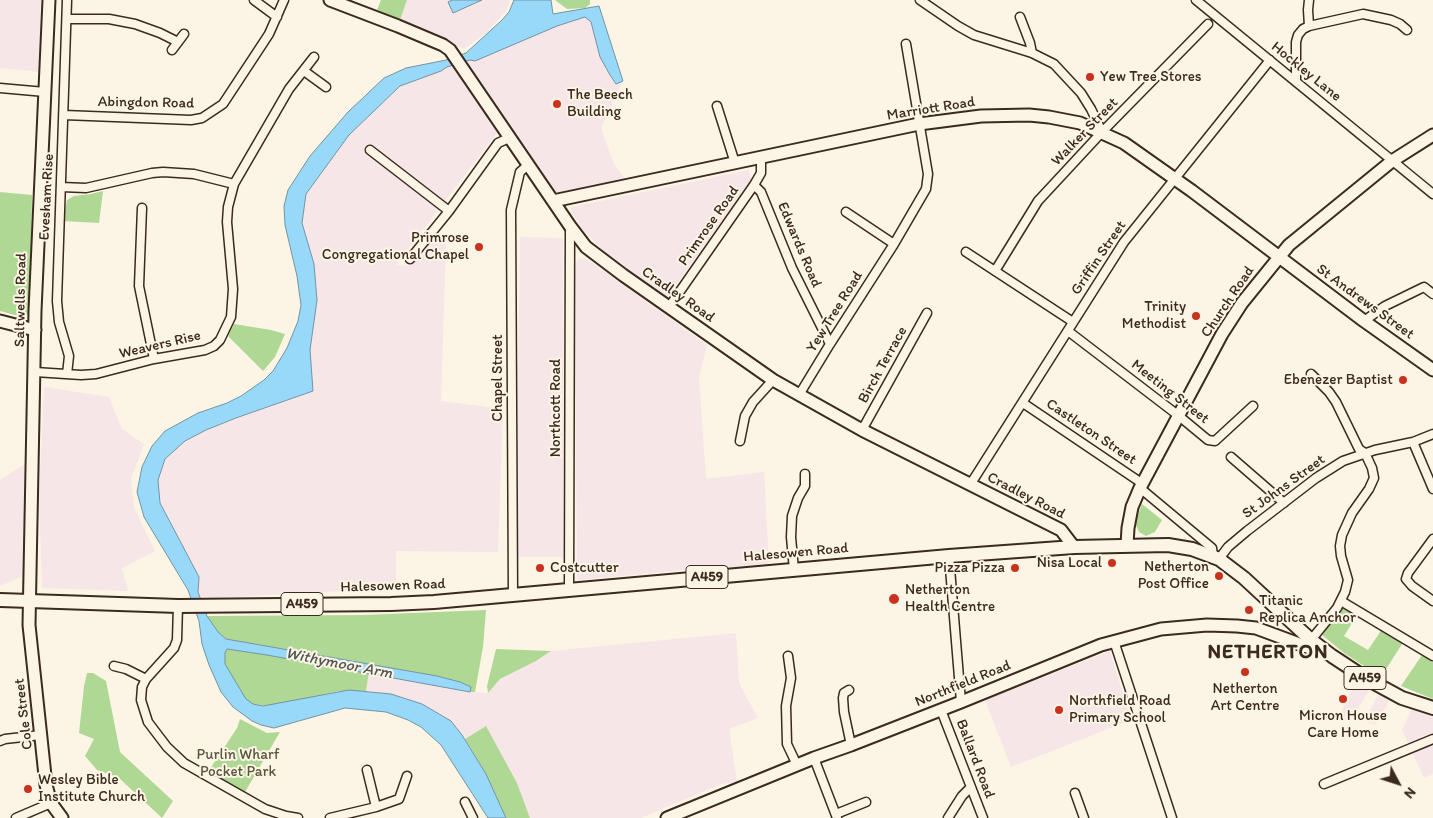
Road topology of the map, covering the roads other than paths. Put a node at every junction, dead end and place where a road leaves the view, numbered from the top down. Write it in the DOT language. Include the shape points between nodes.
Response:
graph roads {
  1 [pos="48,0"];
  2 [pos="67,0"];
  3 [pos="254,0"];
  4 [pos="284,0"];
  5 [pos="330,0"];
  6 [pos="920,0"];
  7 [pos="1310,0"];
  8 [pos="1202,2"];
  9 [pos="277,17"];
  10 [pos="1020,17"];
  11 [pos="67,19"];
  12 [pos="1208,24"];
  13 [pos="1310,26"];
  14 [pos="1407,30"];
  15 [pos="184,34"];
  16 [pos="178,42"];
  17 [pos="906,44"];
  18 [pos="172,50"];
  19 [pos="1032,53"];
  20 [pos="314,57"];
  21 [pos="1270,60"];
  22 [pos="304,71"];
  23 [pos="1296,81"];
  24 [pos="326,87"];
  25 [pos="0,88"];
  26 [pos="45,92"];
  27 [pos="718,106"];
  28 [pos="64,115"];
  29 [pos="919,124"];
  30 [pos="1102,132"];
  31 [pos="1433,135"];
  32 [pos="509,138"];
  33 [pos="370,150"];
  34 [pos="761,158"];
  35 [pos="1392,161"];
  36 [pos="735,163"];
  37 [pos="528,164"];
  38 [pos="1176,178"];
  39 [pos="234,184"];
  40 [pos="754,185"];
  41 [pos="61,187"];
  42 [pos="1433,194"];
  43 [pos="552,201"];
  44 [pos="142,208"];
  45 [pos="449,211"];
  46 [pos="846,212"];
  47 [pos="570,226"];
  48 [pos="894,244"];
  49 [pos="966,252"];
  50 [pos="1280,256"];
  51 [pos="410,259"];
  52 [pos="995,270"];
  53 [pos="1433,294"];
  54 [pos="669,307"];
  55 [pos="928,313"];
  56 [pos="0,321"];
  57 [pos="1364,321"];
  58 [pos="1073,322"];
  59 [pos="35,330"];
  60 [pos="1068,331"];
  61 [pos="830,344"];
  62 [pos="154,359"];
  63 [pos="1433,370"];
  64 [pos="35,372"];
  65 [pos="67,374"];
  66 [pos="1311,374"];
  67 [pos="773,380"];
  68 [pos="799,395"];
  69 [pos="1023,403"];
  70 [pos="1253,406"];
  71 [pos="1179,416"];
  72 [pos="862,430"];
  73 [pos="1433,434"];
  74 [pos="740,441"];
  75 [pos="1413,442"];
  76 [pos="1365,453"];
  77 [pos="1231,457"];
  78 [pos="805,474"];
  79 [pos="970,485"];
  80 [pos="1141,486"];
  81 [pos="1433,489"];
  82 [pos="1284,502"];
  83 [pos="1433,539"];
  84 [pos="1127,545"];
  85 [pos="1074,547"];
  86 [pos="949,556"];
  87 [pos="1216,558"];
  88 [pos="794,570"];
  89 [pos="569,590"];
  90 [pos="512,595"];
  91 [pos="0,600"];
  92 [pos="1342,601"];
  93 [pos="1433,601"];
  94 [pos="29,602"];
  95 [pos="181,606"];
  96 [pos="1297,626"];
  97 [pos="1280,636"];
  98 [pos="1311,640"];
  99 [pos="1114,641"];
  100 [pos="1322,648"];
  101 [pos="788,656"];
  102 [pos="1433,656"];
  103 [pos="114,666"];
  104 [pos="146,679"];
  105 [pos="849,690"];
  106 [pos="961,702"];
  107 [pos="1429,707"];
  108 [pos="941,710"];
  109 [pos="41,735"];
  110 [pos="1433,739"];
  111 [pos="0,742"];
  112 [pos="851,745"];
  113 [pos="814,758"];
  114 [pos="797,766"];
  115 [pos="367,770"];
  116 [pos="407,776"];
  117 [pos="1324,784"];
  118 [pos="971,787"];
  119 [pos="1075,793"];
  120 [pos="465,802"];
  121 [pos="866,802"];
  122 [pos="51,803"];
  123 [pos="376,807"];
  124 [pos="837,816"];
  125 [pos="470,817"];
  126 [pos="16,818"];
  127 [pos="62,818"];
  128 [pos="298,818"];
  129 [pos="330,818"];
  130 [pos="667,818"];
  131 [pos="948,818"];
  132 [pos="983,818"];
  133 [pos="1084,818"];
  134 [pos="1172,818"];
  1 -- 26 [label="street, Saltwells Road"];
  2 -- 11 [label="street, Evesham Rise"];
  3 -- 9 [label="street"];
  4 -- 9 [label="street, Abingdon Road"];
  5 -- 32 [label="street, Cradley Road" via="443,45 452,52"];
  6 -- 19 [label="street" via="974,35"];
  7 -- 13 [label="street"];
  8 -- 21 [label="street, Hockley Lane"];
  9 -- 28 [label="street, Abingdon Road" via="223,104 202,118"];
  10 -- 19 [label="street"];
  11 -- 16 [label="street" via="109,19 135,24"];
  11 -- 28 [label="street, Evesham Rise"];
  12 -- 30 [label="street, Walker Street"];
  13 -- 14 [label="street" via="1363,14 1391,20"];
  13 -- 23 [label="street" via="1303,29 1296,42"];
  15 -- 16 [label="street"];
  16 -- 18 [label="street"];
  17 -- 29 [label="street, Yew Tree Road"];
  19 -- 30 [label="street" via="1054,64 1074,84"];
  20 -- 22 [label="street, Weavers Rise"];
  21 -- 23 [label="street, Hockley Lane"];
  21 -- 38 [label="street, Griffin Street"];
  22 -- 24 [label="street"];
  22 -- 39 [label="street, Weavers Rise" via="289,89"];
  23 -- 35 [label="street, Hockley Lane"];
  25 -- 26 [label="street"];
  26 -- 59 [label="street, Saltwells Road"];
  27 -- 36 [label="street"];
  28 -- 41 [label="street, Evesham Rise"];
  29 -- 30 [label="street, Marriott Road" via="981,116 1030,115 1080,123"];
  29 -- 34 [label="street, Marriott Road"];
  29 -- 48 [label="street, Yew Tree Road" via="928,174 926,189"];
  30 -- 38 [label="street, Marriott Road"];
  30 -- 52 [label="street, Walker Street" via="1038,201"];
  31 -- 35 [label="street, Church Road"];
  32 -- 37 [label="street, Cradley Road"];
  32 -- 45 [label="street" via="498,142"];
  33 -- 45 [label="street"];
  34 -- 36 [label="street, Marriott Road"];
  34 -- 40 [label="street, Primrose Road" via="761,173"];
  35 -- 42 [label="street, Hockley Lane"];
  35 -- 50 [label="street, Church Road" via="1289,245"];
  36 -- 43 [label="street, Marriott Road"];
  37 -- 43 [label="street, Cradley Road"];
  37 -- 90 [label="street, Chapel Street" via="520,172 511,210"];
  38 -- 50 [label="street, Marriott Road"];
  38 -- 58 [label="street, Griffin Street" via="1124,242"];
  39 -- 41 [label="street" via="194,174 164,172 86,188"];
  39 -- 62 [label="street, Weavers Rise" via="227,222 233,288 229,322 214,346"];
  40 -- 54 [label="street, Primrose Road"];
  40 -- 61 [label="street, Edwards Road" via="761,192 792,268"];
  41 -- 65 [label="street, Evesham Rise" via="56,301 69,356"];
  43 -- 47 [label="street, Cradley Road"];
  44 -- 62 [label="street" via="139,286"];
  45 -- 51 [label="street"];
  46 -- 48 [label="street"];
  47 -- 54 [label="street, Cradley Road" via="586,247"];
  47 -- 89 [label="street, Northcott Road"];
  48 -- 61 [label="street, Yew Tree Road"];
  49 -- 52 [label="street"];
  50 -- 57 [label="street, St Andrews Street"];
  50 -- 71 [label="street, Church Road" via="1229,322"];
  52 -- 58 [label="street"];
  53 -- 57 [label="street" via="1424,287 1385,306"];
  54 -- 67 [label="street, Cradley Road"];
  55 -- 72 [label="street, Birch Terrace"];
  56 -- 59 [label="street"];
  57 -- 63 [label="street, St Andrews Street"];
  58 -- 60 [label="street, Griffin Street"];
  59 -- 64 [label="street, Saltwells Road"];
  60 -- 69 [label="street, Griffin Street"];
  60 -- 71 [label="street, Meeting Street"];
  61 -- 68 [label="street, Yew Tree Road"];
  62 -- 65 [label="street, Weavers Rise" via="96,374"];
  64 -- 65 [label="street, Weavers Rise"];
  64 -- 94 [label="street, Saltwells Road"];
  66 -- 76 [label="street" via="1329,392 1359,449"];
  67 -- 68 [label="street, Cradley Road"];
  67 -- 74 [label="street" via="745,416"];
  68 -- 72 [label="street, Cradley Road"];
  69 -- 79 [label="street, Griffin Street"];
  69 -- 80 [label="street, Castleton Street"];
  70 -- 71 [label="street, Meeting Street" via="1215,440 1208,440"];
  71 -- 80 [label="street, Church Road"];
  72 -- 79 [label="street, Cradley Road"];
  73 -- 75 [label="street, St Johns Street"];
  75 -- 76 [label="street, St Johns Street"];
  75 -- 81 [label="street"];
  76 -- 82 [label="street, St Johns Street" via="1316,478"];
  76 -- 92 [label="street" via="1374,478 1342,535 1341,556 1348,580"];
  77 -- 82 [label="street"];
  78 -- 88 [label="street" via="805,486 792,516"];
  79 -- 85 [label="street, Cradley Road" via="1061,530"];
  80 -- 84 [label="street, Church Road" via="1132,507"];
  80 -- 87 [label="street, Castleton Street" via="1212,548"];
  82 -- 87 [label="street, St Johns Street"];
  83 -- 93 [label="street" via="1406,579"];
  84 -- 85 [label="main road, Halesowen Road / A459"];
  84 -- 87 [label="main road, Halesowen Road / A459" via="1168,545"];
  85 -- 86 [label="main road, Halesowen Road / A459"];
  86 -- 88 [label="main road, Halesowen Road / A459"];
  86 -- 106 [label="street"];
  87 -- 96 [label="main road, Halesowen Road / A459" via="1244,578"];
  88 -- 89 [label="main road, Halesowen Road / A459"];
  89 -- 90 [label="main road, Halesowen Road / A459"];
  90 -- 95 [label="main road, Halesowen Road / A459" via="391,604"];
  91 -- 94 [label="main road, Halesowen Road / A459"];
  92 -- 98 [label="street"];
  92 -- 102 [label="street"];
  94 -- 95 [label="main road, Halesowen Road / A459"];
  94 -- 109 [label="street, Cole Street"];
  95 -- 104 [label="street" via="174,648"];
  96 -- 97 [label="street" via="1288,635"];
  96 -- 98 [label="main road, Halesowen Road / A459"];
  97 -- 99 [label="street, Northfield Road" via="1256,628 1207,625 1161,628"];
  97 -- 100 [label="street, Northfield Road" via="1310,648"];
  98 -- 100 [label="main road, Halesowen Road / A459"];
  99 -- 106 [label="street, Northfield Road"];
  99 -- 134 [label="street"];
  100 -- 107 [label="main road, Halesowen Road / A459" via="1367,679 1402,698"];
  101 -- 114 [label="street" via="791,678 786,706 787,744"];
  103 -- 104 [label="street"];
  104 -- 128 [label="street" via="141,700 148,722 184,763 255,804"];
  105 -- 112 [label="street" via="843,698"];
  106 -- 108 [label="street, Northfield Road"];
  108 -- 112 [label="street, Northfield Road"];
  108 -- 118 [label="street, Ballard Road"];
  109 -- 111 [label="street"];
  109 -- 122 [label="street, Cole Street"];
  110 -- 117 [label="street"];
  112 -- 113 [label="street, Northfield Road"];
  113 -- 114 [label="street, Northfield Road"];
  113 -- 124 [label="street"];
  114 -- 130 [label="street, Northfield Road"];
  115 -- 123 [label="street"];
  116 -- 123 [label="street" via="399,799"];
  118 -- 131 [label="street"];
  118 -- 132 [label="street, Ballard Road"];
  119 -- 133 [label="street"];
  120 -- 125 [label="street"];
  121 -- 124 [label="street"];
  122 -- 126 [label="street"];
  122 -- 127 [label="street, Cole Street"];
  123 -- 129 [label="street"];
}
